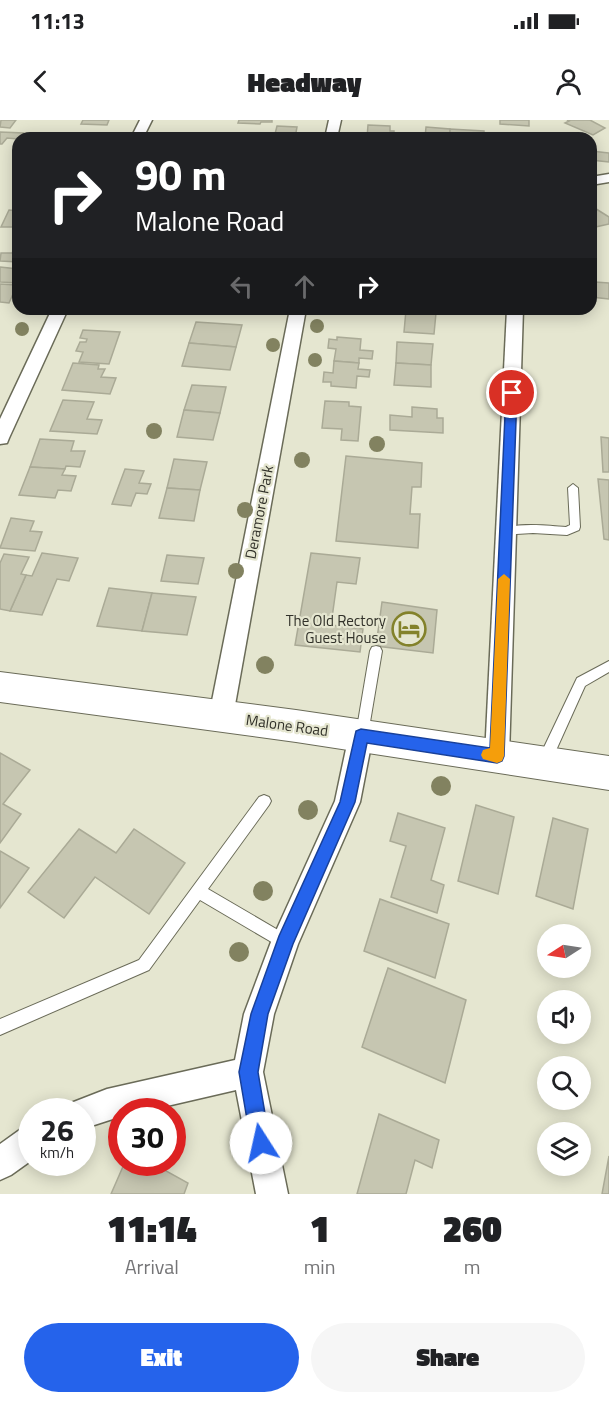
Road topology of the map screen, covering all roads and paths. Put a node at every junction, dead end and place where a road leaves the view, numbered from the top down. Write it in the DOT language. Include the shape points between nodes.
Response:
graph roads {
  1 [pos="57,315"];
  2 [pos="297,315"];
  3 [pos="515,315"];
  4 [pos="0,438"];
  5 [pos="573,488"];
  6 [pos="506,532"];
  7 [pos="376,651"];
  8 [pos="609,666"];
  9 [pos="0,687"];
  10 [pos="221,716"];
  11 [pos="361,735"];
  12 [pos="497,756"];
  13 [pos="543,763"];
  14 [pos="609,773"];
  15 [pos="264,801"];
  16 [pos="198,891"];
  17 [pos="285,942"];
  18 [pos="0,1027"];
  19 [pos="248,1072"];
  20 [pos="96,1108"];
  21 [pos="18,1150"];
  22 [pos="0,1164"];
  23 [pos="272,1194"];
  1 -- 4 [label="street"];
  2 -- 10 [label="street, Deramore Park"];
  3 -- 6 [label="street"];
  5 -- 6 [label="lane" via="575,527 567,531"];
  6 -- 12 [label="street"];
  7 -- 11 [label="lane"];
  8 -- 13 [label="lane" via="581,682"];
  9 -- 10 [label="main road, Malone Road"];
  10 -- 11 [label="main road, Malone Road"];
  11 -- 12 [label="main road, Malone Road"];
  11 -- 17 [label="street" via="347,802"];
  12 -- 13 [label="main road, Malone Road"];
  13 -- 14 [label="main road, Malone Road"];
  15 -- 16 [label="lane"];
  16 -- 17 [label="lane"];
  16 -- 18 [label="lane" via="144,965"];
  17 -- 19 [label="street" via="260,1014"];
  19 -- 20 [label="street"];
  19 -- 23 [label="street"];
  21 -- 22 [label="street"];
}
